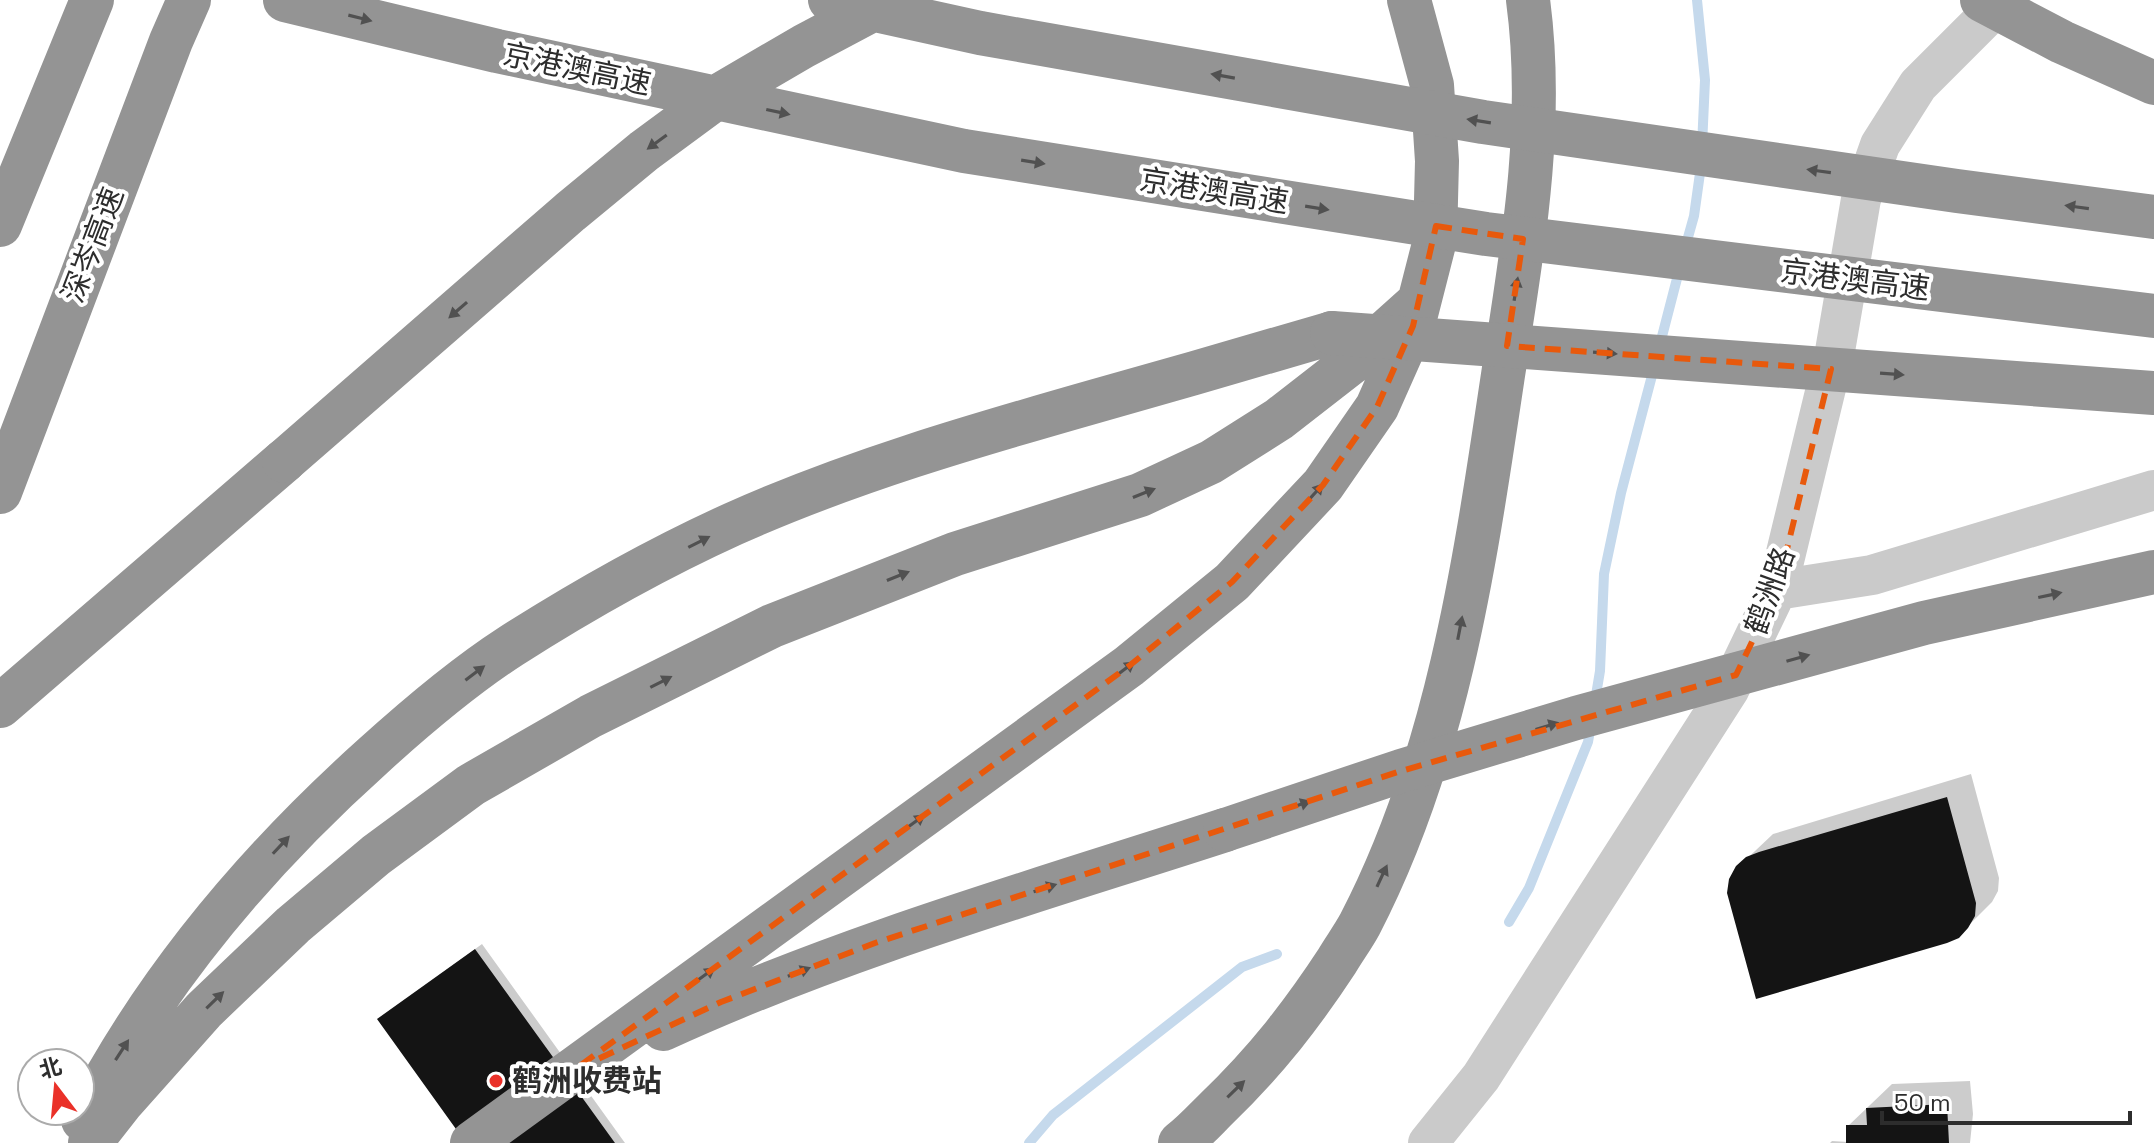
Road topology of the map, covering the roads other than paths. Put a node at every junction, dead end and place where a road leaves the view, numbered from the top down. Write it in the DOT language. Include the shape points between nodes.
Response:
graph roads {
  1 [pos="92,0"];
  2 [pos="189,0"];
  3 [pos="285,0"];
  4 [pos="830,0"];
  5 [pos="890,0"];
  6 [pos="1409,0"];
  7 [pos="1528,0"];
  8 [pos="1982,0"];
  9 [pos="2003,0"];
  10 [pos="2154,83"];
  11 [pos="2154,217"];
  12 [pos="0,225"];
  13 [pos="1419,302"];
  14 [pos="2154,316"];
  15 [pos="2154,393"];
  16 [pos="2154,490"];
  17 [pos="0,492"];
  18 [pos="2154,572"];
  19 [pos="1777,590"];
  20 [pos="0,706"];
  21 [pos="574,1070"];
  22 [pos="71,1143"];
  23 [pos="90,1143"];
  24 [pos="472,1143"];
  25 [pos="1180,1143"];
  26 [pos="1428,1143"];
  1 -- 12 [label="highway"];
  2 -- 17 [label="highway, 深岑高速"];
  3 -- 14 [label="highway, 京港澳高速, one-way, bridge" via="964,151 1486,234"];
  11 -- 4 [label="highway, one-way, bridge" via="1483,122 980,33"];
  5 -- 20 [label="highway, one-way, bridge" via="720,95 644,151"];
  6 -- 13 [label="highway" via="1432,85 1437,161 1435,240"];
  25 -- 7 [label="highway, one-way" via="1256,1070 1308,1004 1359,926 1418,787 1459,636 1519,271 1532,168"];
  8 -- 10 [label="highway, bridge"];
  9 -- 19 [label="street, 鹤洲路" via="1918,85 1880,145 1861,199 1835,351"];
  21 -- 13 [label="highway, one-way" via="1129,666 1232,582 1323,485 1377,407"];
  23 -- 13 [label="highway, one-way" via="204,1010 293,925 471,785 591,716 772,626 955,554 1140,495 1211,462 1279,419"];
  22 -- 15 [label="highway, one-way, bridge" via="105,1077 167,981 232,899 323,800 414,719 509,648 617,583 733,524 850,478 964,439 1332,333"];
  16 -- 19 [label="street" via="1872,575"];
  21 -- 18 [label="highway, one-way, bridge" via="721,1002 875,943 1401,771 1924,623"];
  19 -- 26 [label="street, 鹤洲路" via="1729,690 1481,1077"];
  21 -- 24 [label="highway"];
}
